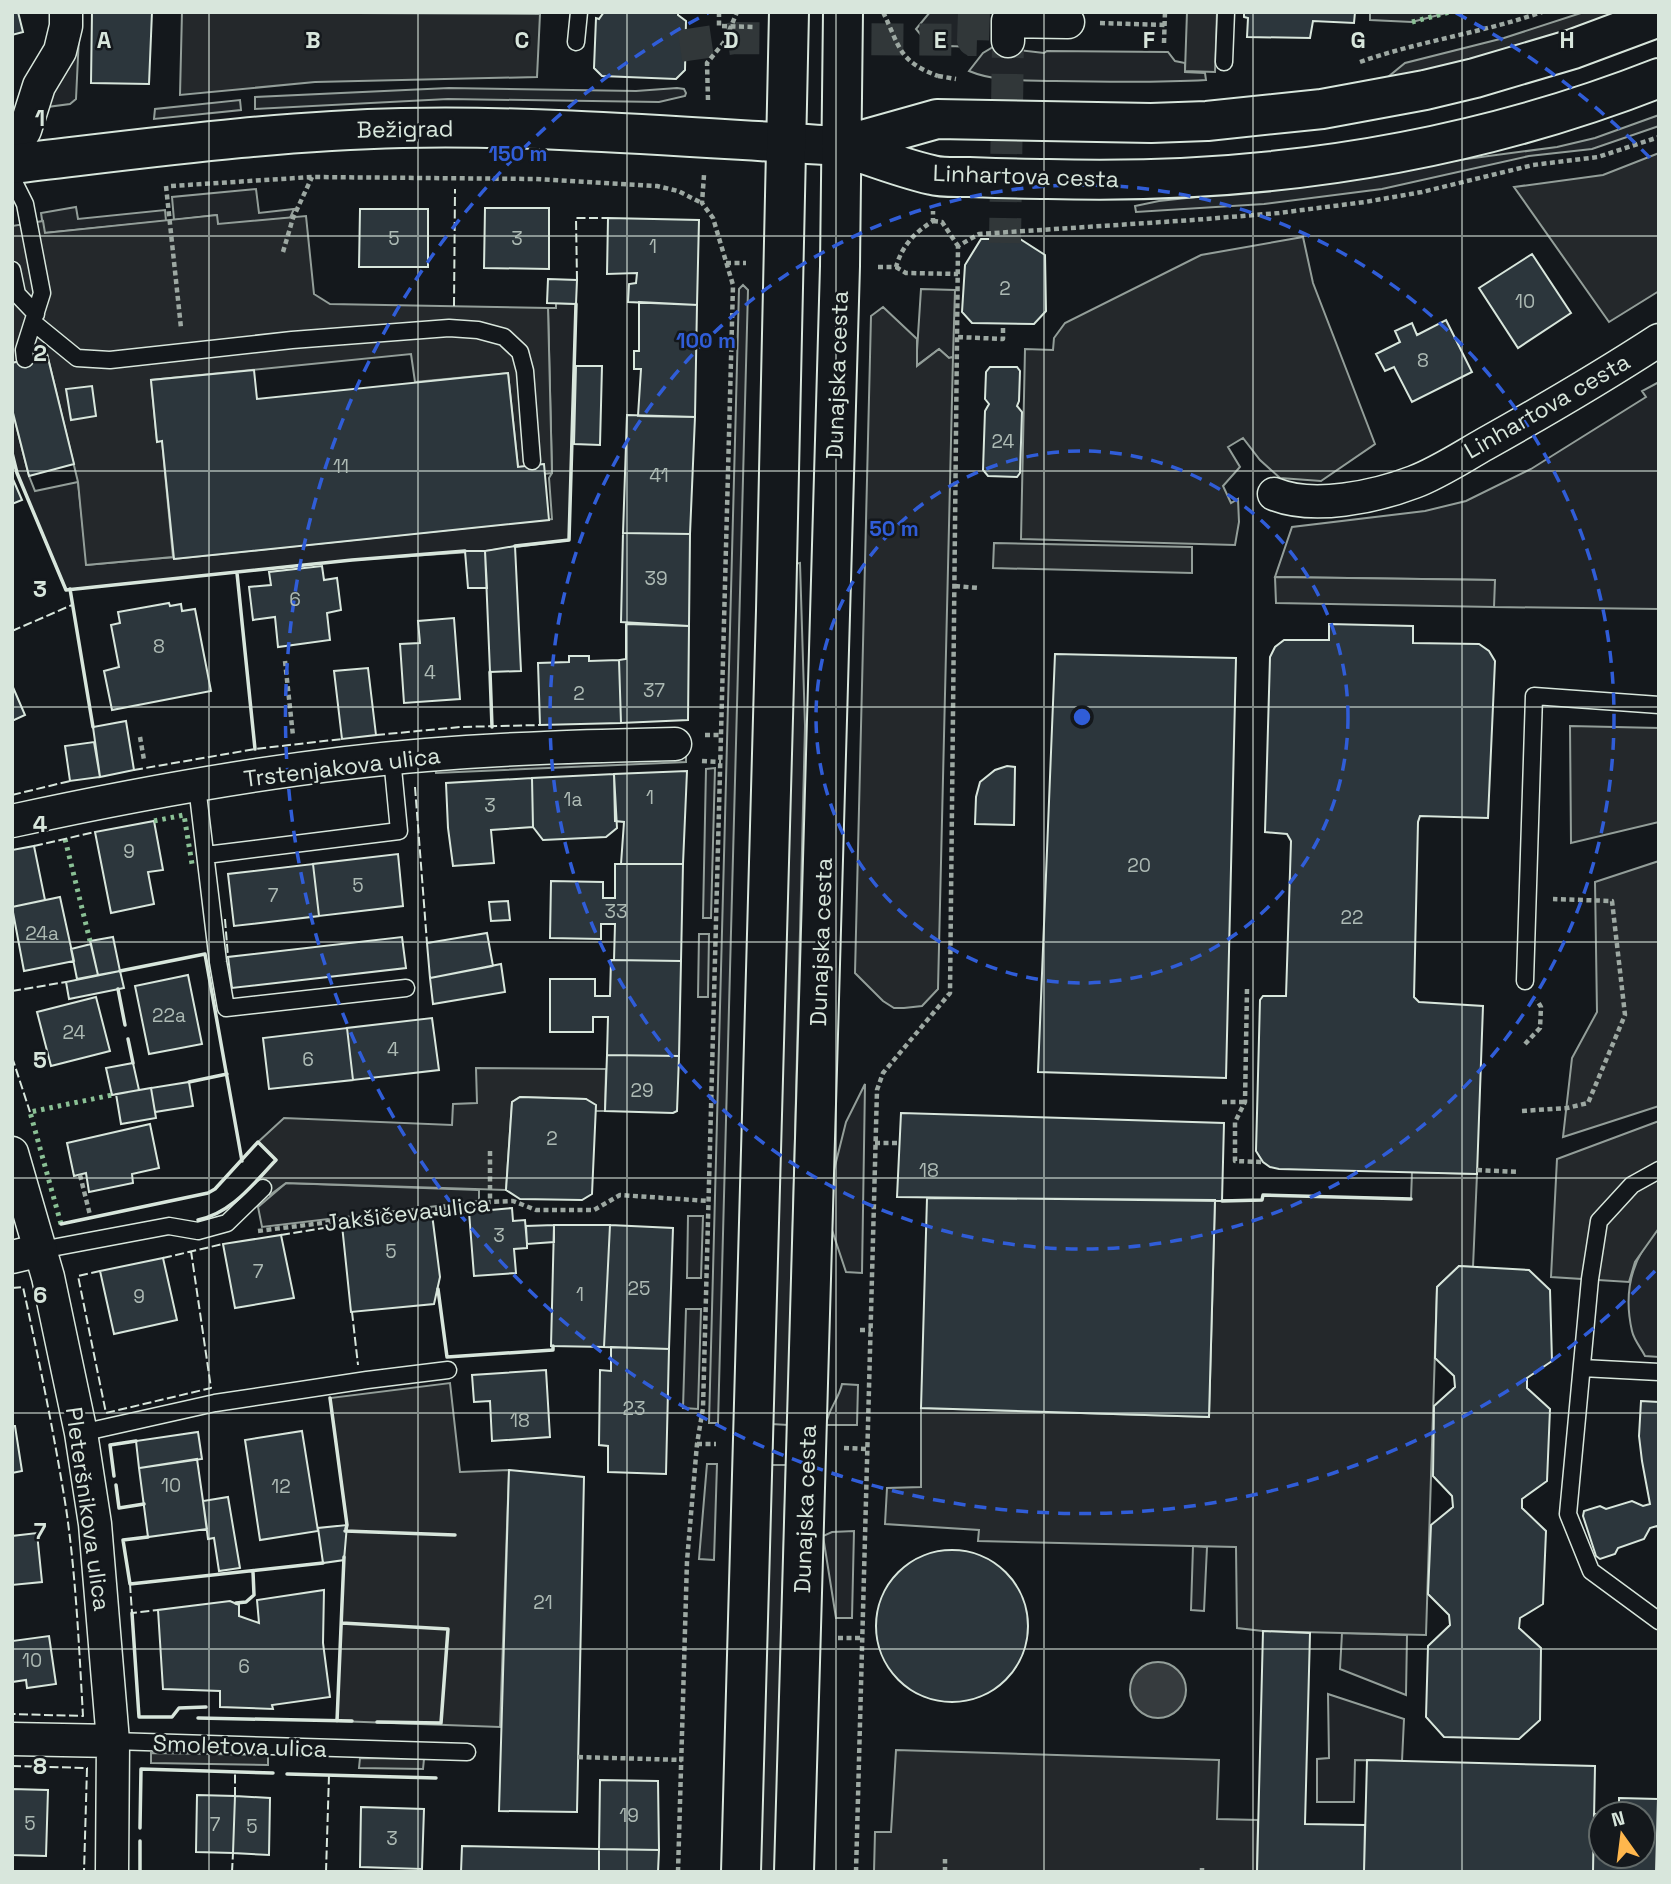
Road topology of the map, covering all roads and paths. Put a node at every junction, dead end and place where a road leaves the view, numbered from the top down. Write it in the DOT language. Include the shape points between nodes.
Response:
graph roads {
  1 [pos="66,12"];
  2 [pos="579,12"];
  3 [pos="719,12"];
  4 [pos="737,12"];
  5 [pos="789,12"];
  6 [pos="843,12"];
  7 [pos="883,12"];
  8 [pos="1165,12"];
  9 [pos="1226,12"];
  10 [pos="1542,12"];
  11 [pos="1659,17"];
  12 [pos="1068,22"];
  13 [pos="1135,24"];
  14 [pos="1165,25"];
  15 [pos="731,27"];
  16 [pos="754,27"];
  17 [pos="1008,41"];
  18 [pos="576,42"];
  19 [pos="1164,43"];
  20 [pos="1224,62"];
  21 [pos="1348,66"];
  22 [pos="938,76"];
  23 [pos="1659,78"];
  24 [pos="960,80"];
  25 [pos="938,87"];
  26 [pos="709,88"];
  27 [pos="787,144"];
  28 [pos="841,146"];
  29 [pos="12,152"];
  30 [pos="12,164"];
  31 [pos="312,177"];
  32 [pos="12,178"];
  33 [pos="704,180"];
  34 [pos="166,186"];
  35 [pos="154,188"];
  36 [pos="702,203"];
  37 [pos="933,209"];
  38 [pos="933,221"];
  39 [pos="958,246"];
  40 [pos="283,252"];
  41 [pos="726,263"];
  42 [pos="748,264"];
  43 [pos="880,267"];
  44 [pos="896,267"];
  45 [pos="12,270"];
  46 [pos="35,319"];
  47 [pos="1003,328"];
  48 [pos="958,337"];
  49 [pos="1659,340"];
  50 [pos="184,352"];
  51 [pos="25,359"];
  52 [pos="532,461"];
  53 [pos="1274,494"];
  54 [pos="955,586"];
  55 [pos="979,588"];
  56 [pos="285,661"];
  57 [pos="1659,705"];
  58 [pos="140,737"];
  59 [pos="294,745"];
  60 [pos="686,753"];
  61 [pos="392,758"];
  62 [pos="721,762"];
  63 [pos="146,768"];
  64 [pos="197,786"];
  65 [pos="12,821"];
  66 [pos="205,855"];
  67 [pos="1556,899"];
  68 [pos="1525,981"];
  69 [pos="406,988"];
  70 [pos="1247,989"];
  71 [pos="1541,1007"];
  72 [pos="1525,1044"];
  73 [pos="1223,1102"];
  74 [pos="1245,1102"];
  75 [pos="1522,1111"];
  76 [pos="875,1143"];
  77 [pos="900,1143"];
  78 [pos="490,1151"];
  79 [pos="12,1153"];
  80 [pos="1263,1162"];
  81 [pos="1477,1170"];
  82 [pos="1659,1170"];
  83 [pos="1519,1172"];
  84 [pos="80,1175"];
  85 [pos="263,1188"];
  86 [pos="709,1201"];
  87 [pos="490,1202"];
  88 [pos="91,1218"];
  89 [pos="226,1223"];
  90 [pos="27,1253"];
  91 [pos="860,1330"];
  92 [pos="871,1330"];
  93 [pos="1582,1368"];
  94 [pos="448,1370"];
  95 [pos="1659,1372"];
  96 [pos="81,1433"];
  97 [pos="1659,1621"];
  98 [pos="836,1638"];
  99 [pos="862,1638"];
  100 [pos="12,1740"];
  101 [pos="113,1741"];
  102 [pos="467,1752"];
  103 [pos="578,1757"];
  104 [pos="682,1760"];
  105 [pos="945,1859"];
  106 [pos="111,1872"];
  107 [pos="678,1872"];
  108 [pos="741,1872"];
  109 [pos="794,1872"];
  110 [pos="856,1872"];
  111 [pos="945,1872"];
  1 -- 29 [label="street" via="60,51 39,86"];
  2 -- 18 [label="lane"];
  3 -- 15 [label="path" via="719,26"];
  4 -- 15 [label="path"];
  5 -- 27 [label="main road"];
  6 -- 28 [label="main road, Dunajska cesta"];
  7 -- 22 [label="path" via="905,58"];
  8 -- 14 [label="path"];
  9 -- 20 [label="lane"];
  10 -- 21 [label="path"];
  11 -- 28 [label="main road" via="1488,75 1322,109 1151,124 937,119"];
  12 -- 17 [label="street" via="1008,21"];
  13 -- 14 [label="path"];
  14 -- 19 [label="path"];
  15 -- 16 [label="path"];
  15 -- 26 [label="path" via="707,63"];
  22 -- 24 [label="path"];
  22 -- 25 [label="path"];
  23 -- 28 [label="main road, Linhartova cesta" via="1549,116 1472,136 1359,161 1231,176 1112,181 934,176"];
  27 -- 28 [label="main road, Bežigrad"];
  27 -- 30 [label="main road, Bežigrad" via="563,131 400,128 259,135"];
  27 -- 108 [label="main road"];
  28 -- 109 [label="main road, Dunajska cesta"];
  31 -- 34 [label="path"];
  31 -- 36 [label="path" via="587,181 657,186"];
  31 -- 40 [label="path"];
  32 -- 46 [label="lane" via="25,204 43,293"];
  33 -- 36 [label="path"];
  34 -- 35 [label="path"];
  34 -- 50 [label="path"];
  36 -- 41 [label="path" via="713,218"];
  37 -- 38 [label="path"];
  38 -- 39 [label="path" via="942,222"];
  38 -- 44 [label="path" via="901,251"];
  41 -- 42 [label="path"];
  41 -- 62 [label="path" via="733,285"];
  43 -- 44 [label="path"];
  44 -- 48 [label="path" via="906,273 958,274"];
  45 -- 46 [label="lane" via="17,294"];
  46 -- 50 [label="lane" via="76,358 110,360"];
  46 -- 51 [label="lane"];
  47 -- 48 [label="path" via="1003,339"];
  48 -- 54 [label="path"];
  49 -- 53 [label="street, Linhartova cesta" via="1547,410 1417,481 1380,494 1336,500 1291,501"];
  50 -- 52 [label="lane" via="449,328 504,337 520,352 525,371"];
  54 -- 55 [label="path"];
  54 -- 76 [label="path" via="950,993 883,1073"];
  56 -- 59 [label="path"];
  57 -- 68 [label="lane" via="1534,696"];
  58 -- 63 [label="path"];
  60 -- 61 [label="street, Trstenjakova ulica" via="527,748"];
  60 -- 62 [label="path"];
  61 -- 64 [label="street, Trstenjakova ulica"];
  61 -- 66 [label="lane" via="399,831"];
  62 -- 86 [label="path"];
  64 -- 65 [label="street, Trstenjakova ulica"];
  64 -- 66 [label="lane"];
  66 -- 69 [label="lane" via="226,1008"];
  67 -- 75 [label="path" via="1612,901 1625,1015 1588,1103"];
  70 -- 74 [label="path"];
  71 -- 72 [label="path" via="1540,1028"];
  73 -- 74 [label="path"];
  74 -- 80 [label="path" via="1235,1122 1235,1161"];
  76 -- 77 [label="path"];
  76 -- 92 [label="path"];
  78 -- 87 [label="path"];
  79 -- 90 [label="street, Pleteršnikova ulica"];
  81 -- 83 [label="path"];
  82 -- 93 [label="lane" via="1632,1185 1599,1220"];
  84 -- 88 [label="path"];
  85 -- 89 [label="lane"];
  86 -- 87 [label="path, Jakšičeva ulica" via="620,1195 594,1210 536,1210 513,1201"];
  86 -- 104 [label="path" via="703,1408 687,1560"];
  87 -- 89 [label="path, Jakšičeva ulica" via="254,1231"];
  89 -- 90 [label="lane" via="198,1231 169,1226"];
  90 -- 96 [label="street, Pleteršnikova ulica"];
  91 -- 92 [label="path"];
  92 -- 99 [label="path"];
  93 -- 95 [label="lane"];
  93 -- 97 [label="lane" via="1568,1514 1591,1571"];
  94 -- 96 [label="lane" via="215,1403"];
  96 -- 101 [label="street, Pleteršnikova ulica" via="95,1524"];
  98 -- 99 [label="path"];
  99 -- 110 [label="path"];
  100 -- 101 [label="street, Smoletova ulica"];
  101 -- 102 [label="lane, Smoletova ulica"];
  101 -- 106 [label="street, Pleteršnikova ulica"];
  103 -- 104 [label="path"];
  104 -- 107 [label="path"];
  105 -- 111 [label="path"];
}
